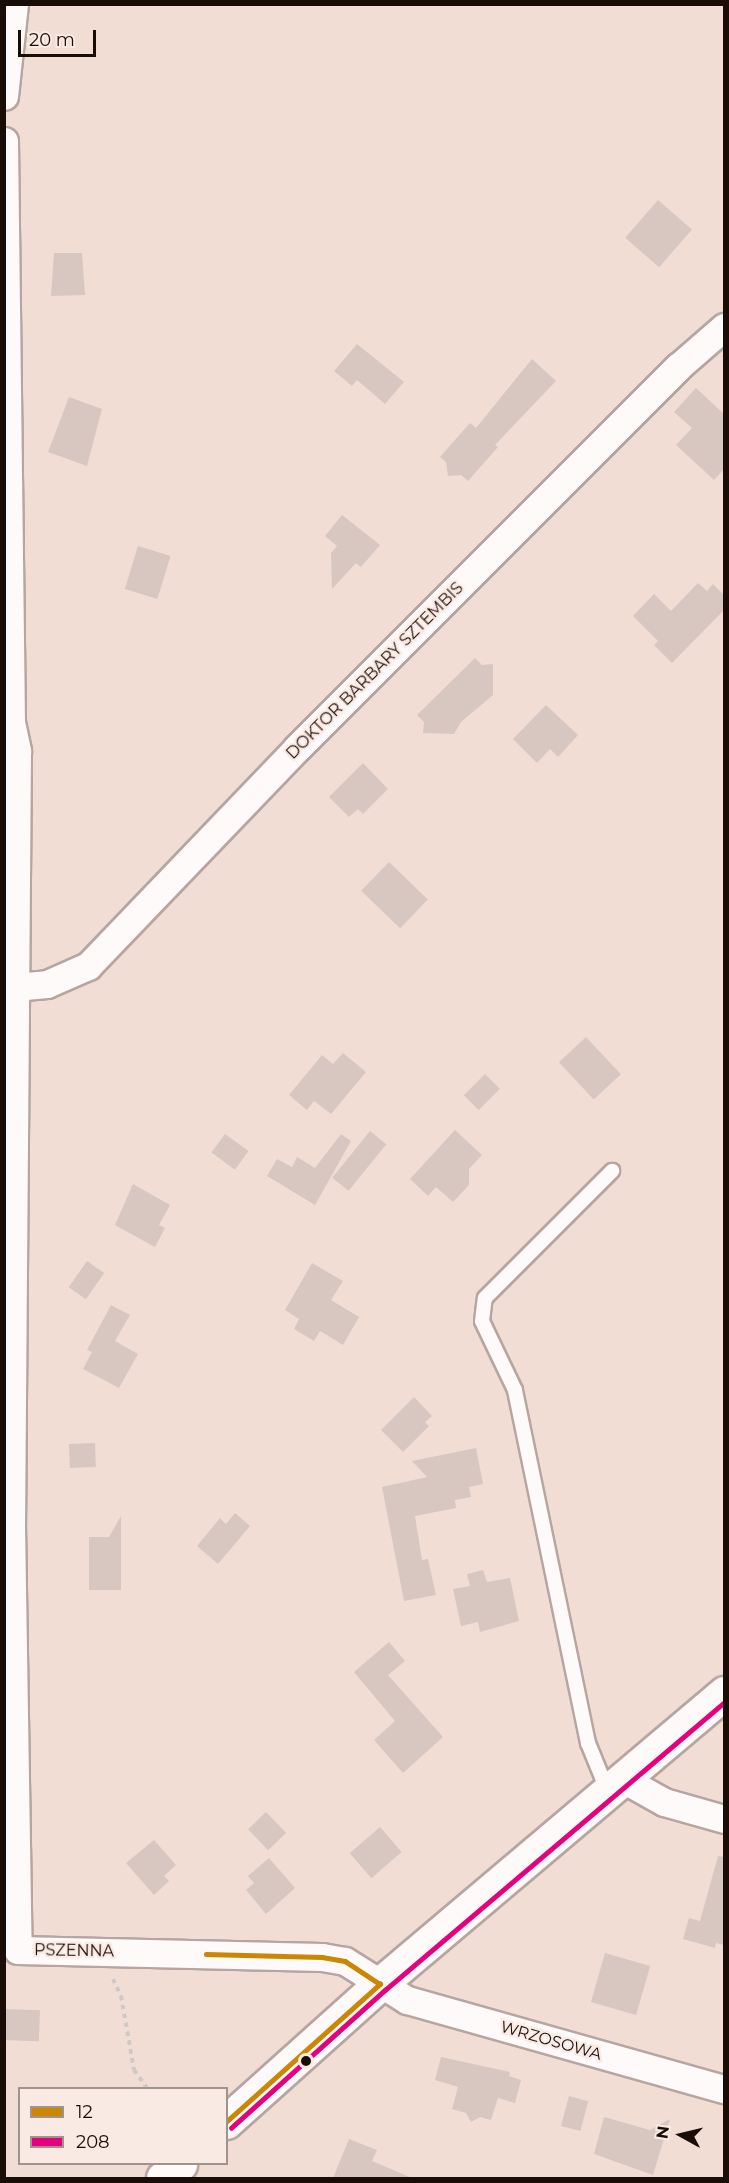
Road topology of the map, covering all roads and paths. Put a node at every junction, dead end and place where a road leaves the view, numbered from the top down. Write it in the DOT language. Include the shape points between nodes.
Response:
graph roads {
  1 [pos="14,4"];
  2 [pos="4,96"];
  3 [pos="4,141"];
  4 [pos="724,327"];
  5 [pos="8,721"];
  6 [pos="14,987"];
  7 [pos="612,1171"];
  8 [pos="724,1693"];
  9 [pos="615,1785"];
  10 [pos="724,1820"];
  11 [pos="11,1950"];
  12 [pos="93,1952"];
  13 [pos="380,1984"];
  14 [pos="146,2087"];
  15 [pos="724,2089"];
  16 [pos="228,2120"];
  17 [pos="178,2165"];
  18 [pos="163,2178"];
  1 -- 2 [label="street"];
  3 -- 5 [label="street, PSZENNA"];
  4 -- 6 [label="street, DOKTOR BARBARY SZTEMBIS" via="669,375 297,748 88,966 47,984"];
  5 -- 6 [label="street, PSZENNA" via="17,751"];
  6 -- 11 [label="street, PSZENNA"];
  7 -- 9 [label="lane" via="485,1298 482,1321 515,1390 588,1743"];
  8 -- 9 [label="street"];
  9 -- 10 [label="street"];
  9 -- 13 [label="street"];
  11 -- 12 [label="street, PSZENNA"];
  12 -- 13 [label="street, PSZENNA" via="322,1957 345,1961"];
  12 -- 14 [label="path" via="121,1996 134,2070"];
  13 -- 15 [label="street, WRZOSOWA" via="407,2000"];
  13 -- 16 [label="street"];
  17 -- 18 [label="street"];
}
